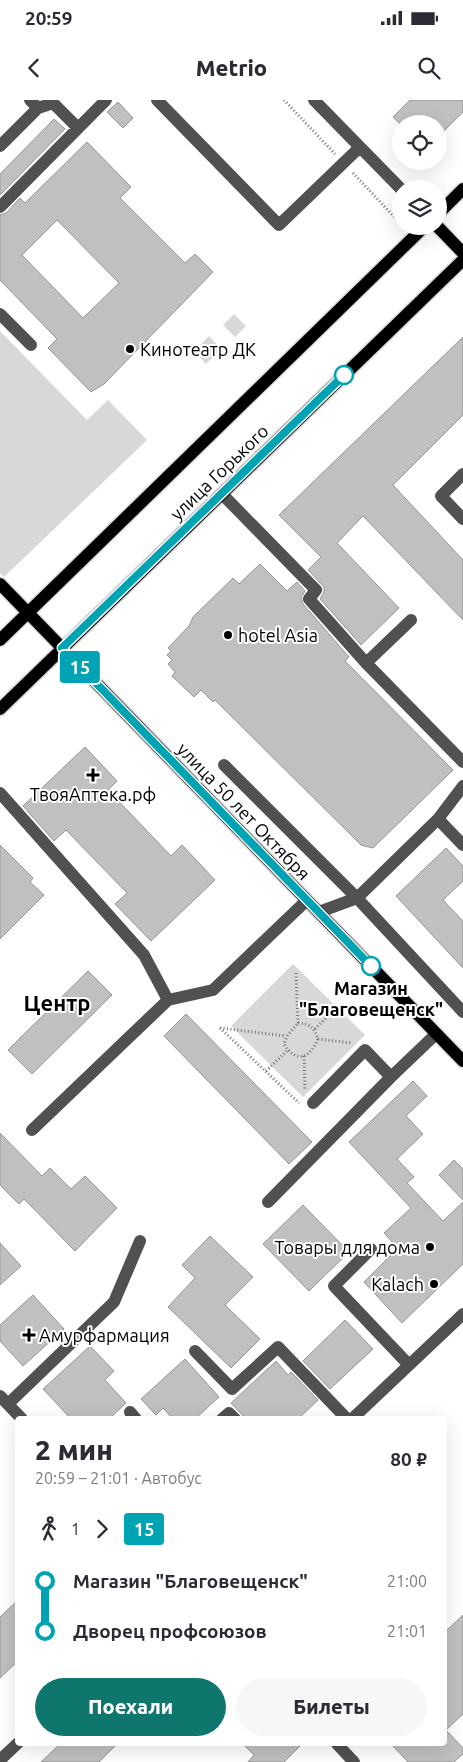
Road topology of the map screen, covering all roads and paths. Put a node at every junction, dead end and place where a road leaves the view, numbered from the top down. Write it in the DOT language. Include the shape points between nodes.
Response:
graph roads {
  1 [pos="106,100"];
  2 [pos="157,100"];
  3 [pos="314,100"];
  4 [pos="34,104"];
  5 [pos="78,128"];
  6 [pos="0,146"];
  7 [pos="360,147"];
  8 [pos="392,181"];
  9 [pos="463,189"];
  10 [pos="447,205"];
  11 [pos="0,207"];
  12 [pos="415,235"];
  13 [pos="446,235"];
  14 [pos="463,253"];
  15 [pos="463,260"];
  16 [pos="0,314"];
  17 [pos="31,345"];
  18 [pos="463,474"];
  19 [pos="222,494"];
  20 [pos="463,519"];
  21 [pos="0,584"];
  22 [pos="28,613"];
  23 [pos="412,620"];
  24 [pos="0,640"];
  25 [pos="62,648"];
  26 [pos="366,664"];
  27 [pos="0,709"];
  28 [pos="463,762"];
  29 [pos="224,765"];
  30 [pos="463,786"];
  31 [pos="0,793"];
  32 [pos="438,819"];
  33 [pos="463,845"];
  34 [pos="357,898"];
  35 [pos="306,901"];
  36 [pos="319,912"];
  37 [pos="296,973"];
  38 [pos="168,1000"];
  39 [pos="337,1007"];
  40 [pos="463,1012"];
  41 [pos="298,1023"];
  42 [pos="315,1029"];
  43 [pos="436,1034"];
  44 [pos="286,1036"];
  45 [pos="318,1039"];
  46 [pos="355,1043"];
  47 [pos="288,1050"];
  48 [pos="304,1056"];
  49 [pos="463,1061"];
  50 [pos="266,1071"];
  51 [pos="391,1077"];
  52 [pos="305,1092"];
  53 [pos="310,1106"];
  54 [pos="32,1130"];
  55 [pos="268,1202"];
  56 [pos="140,1241"];
  57 [pos="371,1249"];
  58 [pos="463,1314"];
  59 [pos="195,1350"];
  60 [pos="410,1365"];
  61 [pos="4,1400"];
  62 [pos="19,1416"];
  63 [pos="344,1416"];
  64 [pos="355,1416"];
  65 [pos="15,1746"];
  66 [pos="338,1746"];
  67 [pos="0,1760"];
  68 [pos="347,1760"];
  1 -- 5 [label="street"];
  2 -- 7 [label="street" via="279,225"];
  3 -- 7 [label="street"];
  4 -- 5 [label="street" via="53,103"];
  4 -- 6 [label="street"];
  5 -- 11 [label="street"];
  7 -- 8 [label="street"];
  9 -- 10 [label="main road"];
  12 -- 22 [label="main road, улица Горького"];
  13 -- 14 [label="main road"];
  15 -- 19 [label="main road, улица Горького"];
  16 -- 17 [label="street"];
  18 -- 20 [label="street" via="441,496"];
  19 -- 25 [label="main road, улица Горького"];
  19 -- 26 [label="street" via="316,590 309,599"];
  21 -- 22 [label="main road, улица 50 лет Октября"];
  22 -- 24 [label="main road, улица Горького"];
  22 -- 25 [label="main road, улица 50 лет Октября"];
  23 -- 26 [label="street"];
  25 -- 27 [label="main road, улица Горького"];
  25 -- 35 [label="main road, улица 50 лет Октября"];
  26 -- 28 [label="street"];
  29 -- 34 [label="street"];
  30 -- 32 [label="street"];
  31 -- 38 [label="street" via="144,955"];
  32 -- 33 [label="street"];
  32 -- 34 [label="street"];
  34 -- 36 [label="street"];
  34 -- 40 [label="street"];
  35 -- 36 [label="main road, улица 50 лет Октября"];
  35 -- 38 [label="street" via="213,990"];
  36 -- 43 [label="main road, улица 50 лет Октября"];
  37 -- 41 [label="path"];
  38 -- 54 [label="street"];
  39 -- 42 [label="path"];
  41 -- 42 [label="path"];
  41 -- 44 [label="path"];
  42 -- 45 [label="path"];
  43 -- 49 [label="main road, улица 50 лет Октября"];
  43 -- 51 [label="street"];
  44 -- 47 [label="path" via="284,1044"];
  44 -- 50 [label="path" via="220,1028"];
  45 -- 46 [label="path"];
  45 -- 48 [label="path"];
  47 -- 48 [label="path" via="297,1057"];
  47 -- 50 [label="path"];
  48 -- 52 [label="path"];
  50 -- 53 [label="path"];
  51 -- 53 [label="street" via="365,1050"];
  51 -- 55 [label="street"];
  56 -- 61 [label="street" via="114,1302"];
  57 -- 60 [label="street" via="334,1286"];
  58 -- 60 [label="street"];
  59 -- 63 [label="street" via="232,1389 278,1347"];
  60 -- 64 [label="street"];
  61 -- 62 [label="street"];
  65 -- 67 [label="street"];
  66 -- 68 [label="street"];
}
